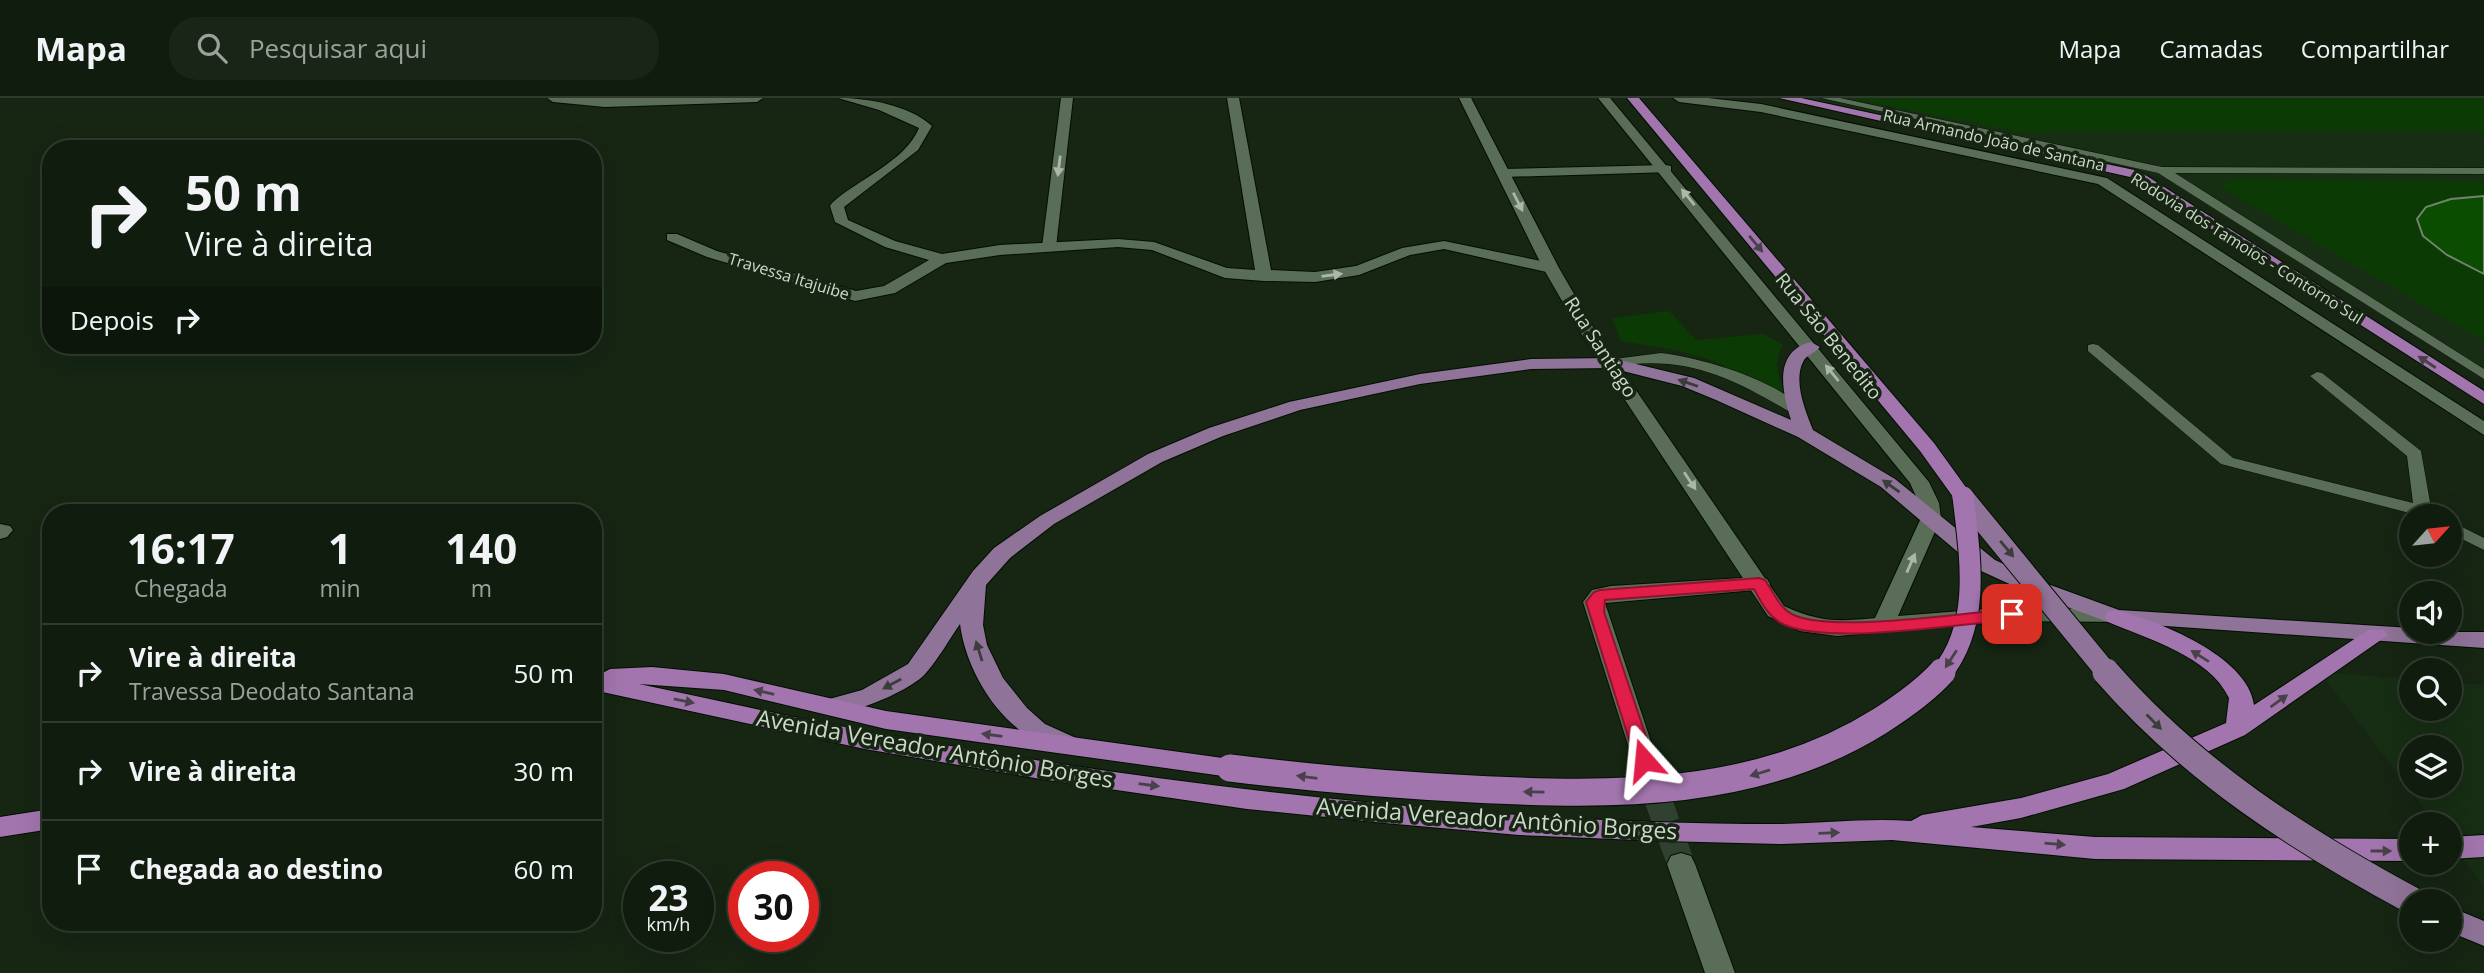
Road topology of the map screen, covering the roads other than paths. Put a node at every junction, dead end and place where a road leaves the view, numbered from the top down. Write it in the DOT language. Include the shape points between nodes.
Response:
graph roads {
  1 [pos="553,98"];
  2 [pos="757,98"];
  3 [pos="845,98"];
  4 [pos="1067,98"];
  5 [pos="1233,98"];
  6 [pos="1465,98"];
  7 [pos="1604,98"];
  8 [pos="1633,98"];
  9 [pos="1679,98"];
  10 [pos="1785,98"];
  11 [pos="1826,98"];
  12 [pos="735,99"];
  13 [pos="607,101"];
  14 [pos="1666,169"];
  15 [pos="2162,170"];
  16 [pos="2484,170"];
  17 [pos="1503,173"];
  18 [pos="672,237"];
  19 [pos="1049,247"];
  20 [pos="942,259"];
  21 [pos="1551,268"];
  22 [pos="1264,276"];
  23 [pos="1811,347"];
  24 [pos="2093,348"];
  25 [pos="1611,363"];
  26 [pos="2484,375"];
  27 [pos="2317,376"];
  28 [pos="2484,399"];
  29 [pos="1795,409"];
  30 [pos="2484,429"];
  31 [pos="1805,433"];
  32 [pos="1963,497"];
  33 [pos="2426,504"];
  34 [pos="2399,505"];
  35 [pos="1931,518"];
  36 [pos="2462,533"];
  37 [pos="2484,545"];
  38 [pos="981,576"];
  39 [pos="1759,584"];
  40 [pos="2116,617"];
  41 [pos="1882,625"];
  42 [pos="2376,635"];
  43 [pos="2484,640"];
  44 [pos="602,679"];
  45 [pos="602,682"];
  46 [pos="831,707"];
  47 [pos="2236,729"];
  48 [pos="1074,747"];
  49 [pos="1644,760"];
  50 [pos="42,820"];
  51 [pos="0,827"];
  52 [pos="1892,830"];
  53 [pos="2484,846"];
  54 [pos="2462,847"];
  55 [pos="2399,850"];
  56 [pos="1681,864"];
  57 [pos="2399,893"];
  58 [pos="2462,924"];
  59 [pos="2484,934"];
  60 [pos="1720,973"];
  1 -- 13 [label="street"];
  2 -- 12 [label="street"];
  3 -- 20 [label="street" via="883,107 926,126 915,146 849,192 837,206 842,222 890,244"];
  4 -- 19 [label="street, one-way"];
  5 -- 22 [label="street"];
  6 -- 17 [label="street, Rua Santiago"];
  7 -- 14 [label="street, Rua São Benedito"];
  8 -- 32 [label="highway, one-way" via="1927,447"];
  9 -- 30 [label="street, Rua Armando João de Santana" via="1761,108 2102,181"];
  28 -- 10 [label="highway, Rodovia dos Tamoios - Contorno Sul, one-way" via="2134,174"];
  11 -- 15 [label="lane"];
  12 -- 13 [label="street"];
  14 -- 17 [label="street"];
  23 -- 14 [label="street, Rua São Benedito, one-way"];
  15 -- 16 [label="lane"];
  15 -- 26 [label="lane"];
  17 -- 21 [label="street, Rua Santiago, one-way"];
  18 -- 20 [label="street, Travessa Itajuibe" via="712,254 855,296 884,293"];
  19 -- 20 [label="street"];
  19 -- 22 [label="street" via="1154,246 1224,273"];
  22 -- 21 [label="street, one-way" via="1341,274 1407,251 1444,245"];
  21 -- 25 [label="street, Rua Santiago"];
  23 -- 29 [label="main road" via="1797,357 1791,369"];
  35 -- 23 [label="street, Rua São Benedito, one-way" via="1920,482"];
  24 -- 34 [label="lane" via="2227,461"];
  25 -- 29 [label="lane" via="1653,355 1696,361"];
  31 -- 25 [label="main road, Avenida Vereador Antônio Borges, one-way" via="1688,382"];
  25 -- 38 [label="main road, Avenida Vereador Antônio Borges" via="1495,367 1342,395 1263,416 1155,458 1047,520 1002,553"];
  25 -- 39 [label="street, Rua Santiago, one-way"];
  27 -- 33 [label="lane" via="2415,454"];
  29 -- 31 [label="main road"];
  35 -- 31 [label="main road, Avenida Vereador Antônio Borges, one-way" via="1888,483"];
  32 -- 48 [label="highway, one-way, bridge" via="1972,586 1957,650 1940,676 1881,722 1810,758 1713,785 1646,794 1366,785"];
  32 -- 57 [label="main road, one-way, bridge" via="2119,687 2175,743 2287,830"];
  35 -- 40 [label="main road, Avenida Vereador Antônio Borges" via="1987,565"];
  41 -- 35 [label="street, one-way"];
  36 -- 37 [label="lane"];
  38 -- 46 [label="main road, Avenida Vereador Antônio Borges, one-way" via="916,670 870,695"];
  48 -- 38 [label="main road, one-way" via="1035,729 1010,707 985,671 970,615"];
  39 -- 41 [label="street, Rua Santiago" via="1776,611 1791,621 1837,629"];
  39 -- 49 [label="street" via="1611,593 1594,602"];
  40 -- 41 [label="street, Rua Santiago" via="2012,614"];
  40 -- 42 [label="main road, Avenida Vereador Antônio Borges"];
  47 -- 40 [label="highway, one-way" via="2242,712 2234,684 2188,648"];
  42 -- 43 [label="main road, Avenida Vereador Antônio Borges"];
  47 -- 42 [label="highway, one-way"];
  46 -- 44 [label="highway, one-way" via="724,682 652,675"];
  45 -- 52 [label="highway, Avenida Vereador Antônio Borges, one-way" via="865,740 1247,799 1519,825 1782,834"];
  48 -- 46 [label="highway, one-way" via="886,720"];
  47 -- 52 [label="highway" via="2115,782 2021,808"];
  50 -- 51 [label="highway"];
  52 -- 55 [label="highway, Avenida Vereador Antônio Borges, one-way" via="2095,848"];
  53 -- 54 [label="highway"];
  56 -- 60 [label="street"];
  58 -- 59 [label="main road"];
}
